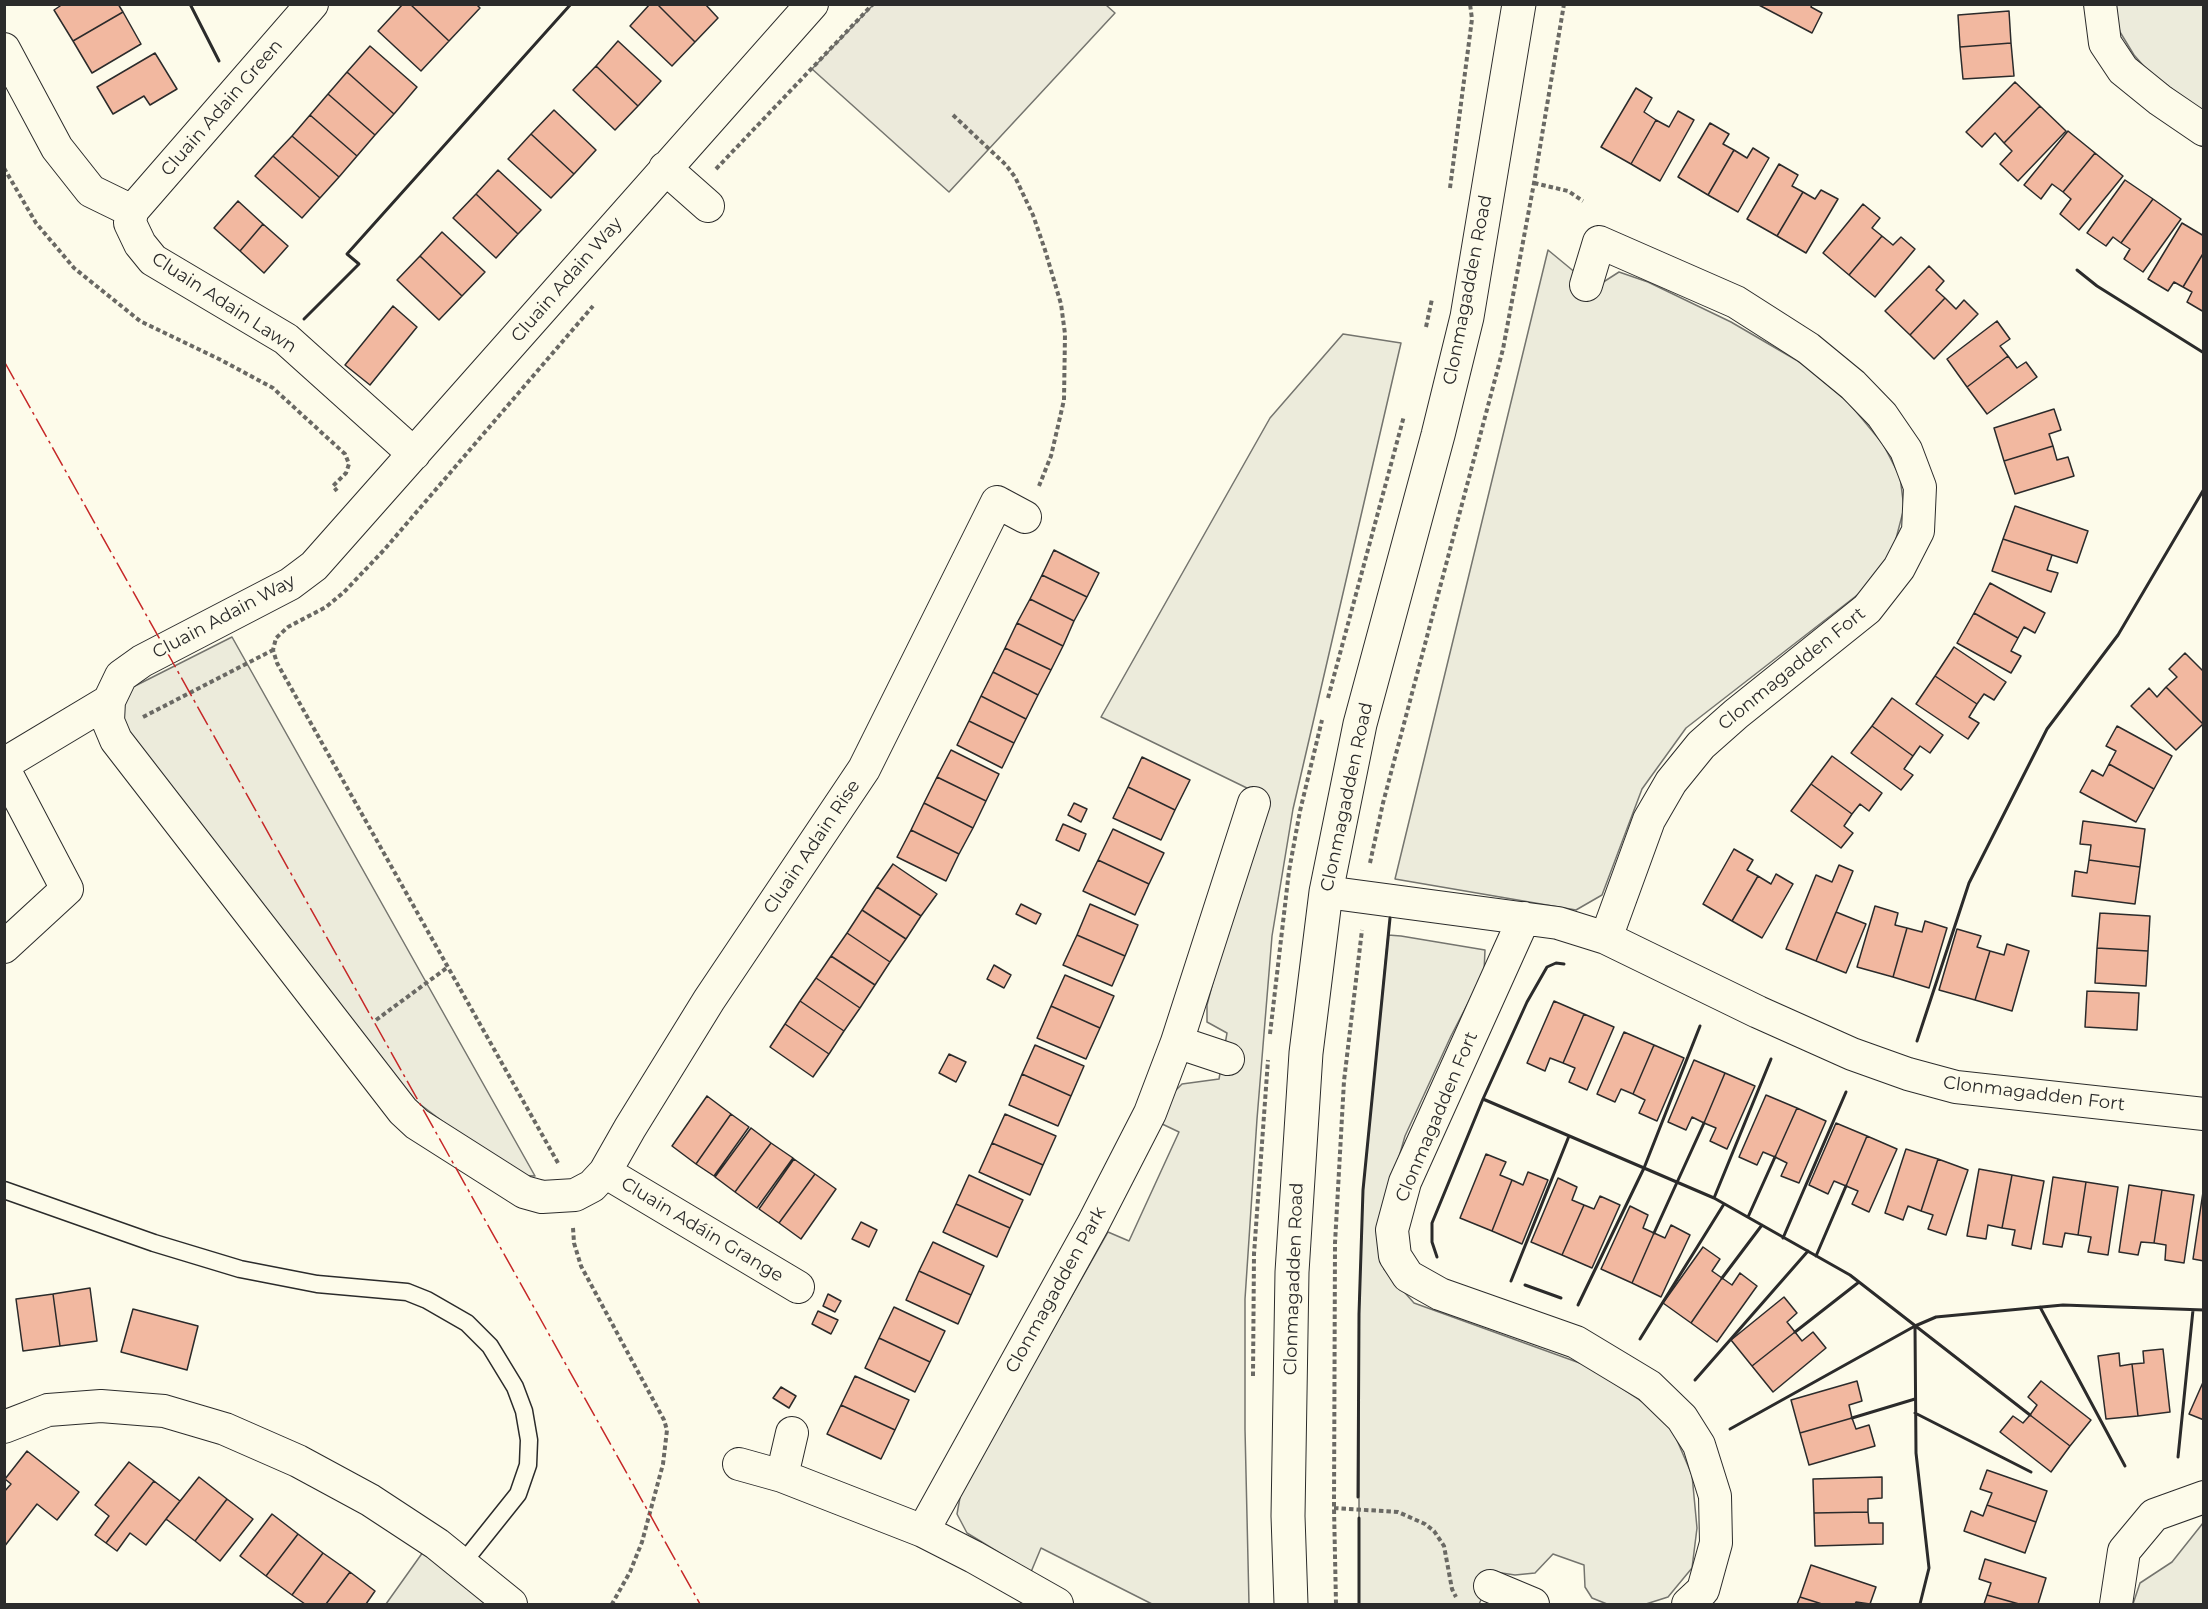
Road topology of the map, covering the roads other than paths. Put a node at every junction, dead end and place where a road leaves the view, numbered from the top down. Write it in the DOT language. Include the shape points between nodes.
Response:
graph roads {
  1 [pos="312,4"];
  2 [pos="812,4"];
  3 [pos="1519,4"];
  4 [pos="2100,4"];
  5 [pos="4,49"];
  6 [pos="2204,130"];
  7 [pos="665,168"];
  8 [pos="701,199"];
  9 [pos="132,212"];
  10 [pos="1586,285"];
  11 [pos="414,454"];
  12 [pos="1025,517"];
  13 [pos="109,701"];
  14 [pos="4,764"];
  15 [pos="4,769"];
  16 [pos="1254,803"];
  17 [pos="1326,892"];
  18 [pos="1524,918"];
  19 [pos="1606,938"];
  20 [pos="4,946"];
  21 [pos="1177,1042"];
  22 [pos="1228,1059"];
  23 [pos="2204,1114"];
  24 [pos="606,1172"];
  25 [pos="4,1190"];
  26 [pos="798,1287"];
  27 [pos="4,1427"];
  28 [pos="792,1433"];
  29 [pos="739,1464"];
  30 [pos="782,1476"];
  31 [pos="2204,1497"];
  32 [pos="923,1531"];
  33 [pos="462,1564"];
  34 [pos="1490,1586"];
  35 [pos="511,1605"];
  36 [pos="1057,1605"];
  37 [pos="1291,1605"];
  38 [pos="1533,1605"];
  39 [pos="1688,1605"];
  40 [pos="2116,1605"];
  1 -- 9 [label="street, Cluain Adain Green"];
  2 -- 7 [label="street, Cluain Adain Way"];
  3 -- 17 [label="street, Clonmagadden Road" via="1467,317 1360,724"];
  4 -- 6 [label="street" via="2105,43 2123,70"];
  5 -- 9 [label="street" via="57,148 91,191"];
  7 -- 8 [label="street"];
  7 -- 11 [label="street, Cluain Adain Way"];
  9 -- 11 [label="street, Cluain Adain Lawn" via="130,223 153,260 286,339"];
  10 -- 19 [label="street, Clonmagadden Fort" via="1599,242 1736,302 1808,348 1853,385 1882,415 1906,450 1920,487 1917,531 1899,568 1867,609 1736,714 1701,745 1671,782 1649,820"];
  11 -- 13 [label="street, Cluain Adain Way" via="314,566 290,585 142,661 120,676"];
  12 -- 24 [label="street, Cluain Adain Rise" via="997,502 864,769 709,1000"];
  13 -- 14 [label="street"];
  13 -- 24 [label="street, Cluain Adain Rise" via="108,721 123,749 403,1111 417,1124 524,1192 542,1197 575,1194 592,1186"];
  15 -- 20 [label="street" via="67,889"];
  16 -- 21 [label="street, Clonmagadden Park"];
  17 -- 18 [label="street, Clonmagadden Fort"];
  17 -- 37 [label="street, Clonmagadden Road" via="1306,1053 1292,1272 1287,1516"];
  18 -- 19 [label="street, Clonmagadden Fort"];
  18 -- 39 [label="street, Clonmagadden Fort" via="1406,1182 1392,1230 1395,1256 1407,1276 1440,1293 1576,1342 1649,1386 1682,1418 1699,1445 1715,1496 1716,1543 1703,1590"];
  19 -- 23 [label="street, Clonmagadden Fort" via="1800,1031 1908,1074 1956,1087"];
  21 -- 22 [label="street"];
  21 -- 32 [label="street, Clonmagadden Park" via="1150,1113 1093,1224"];
  24 -- 26 [label="street, Cluain Adáin Grange"];
  25 -- 33 [label="lane" via="240,1269 317,1284 407,1292 467,1323 490,1346 515,1387 529,1440 528,1465 518,1494"];
  27 -- 33 [label="street" via="48,1410 101,1406 164,1411 225,1430 298,1461 370,1500"];
  28 -- 30 [label="street"];
  29 -- 30 [label="street"];
  30 -- 32 [label="street"];
  31 -- 40 [label="street" via="2154,1515 2124,1551"];
  32 -- 36 [label="street"];
  33 -- 35 [label="street"];
  34 -- 38 [label="street"];
}
